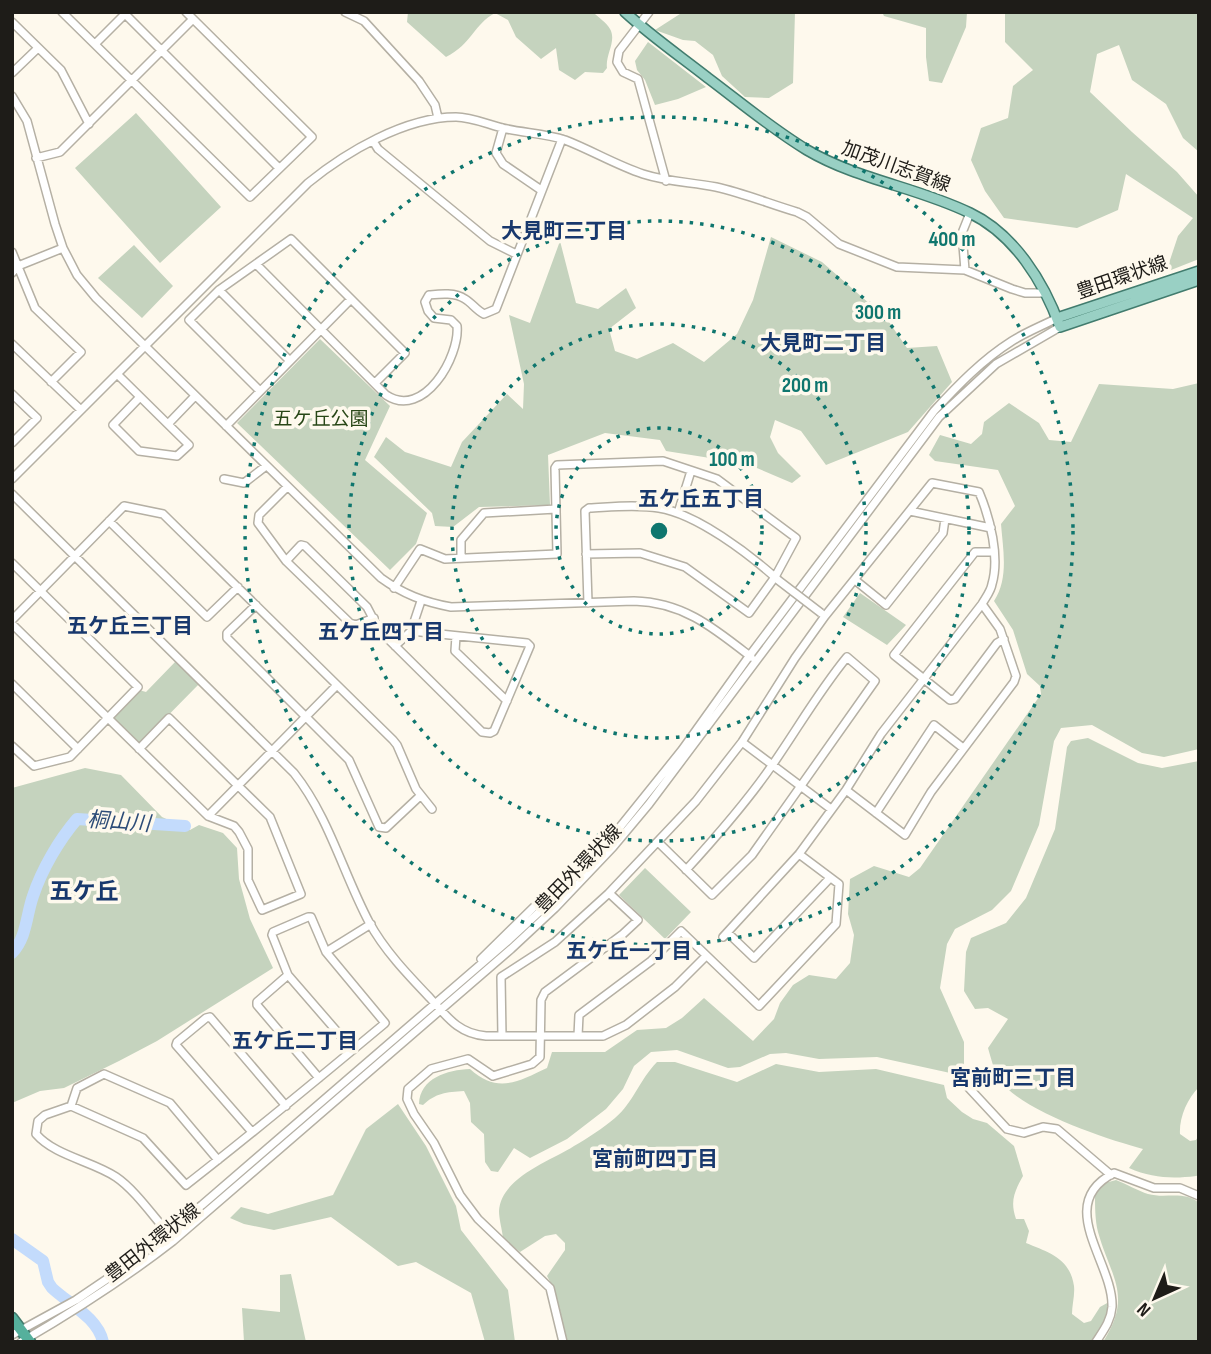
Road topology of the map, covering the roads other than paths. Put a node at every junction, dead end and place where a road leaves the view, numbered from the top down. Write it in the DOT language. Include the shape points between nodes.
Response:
graph roads {
  1 [pos="62,12"];
  2 [pos="186,12"];
  3 [pos="345,12"];
  4 [pos="625,12"];
  5 [pos="649,12"];
  6 [pos="126,13"];
  7 [pos="193,19"];
  8 [pos="12,22"];
  9 [pos="638,24"];
  10 [pos="95,44"];
  11 [pos="38,48"];
  12 [pos="162,50"];
  13 [pos="12,73"];
  14 [pos="132,80"];
  15 [pos="12,96"];
  16 [pos="438,118"];
  17 [pos="89,124"];
  18 [pos="503,128"];
  19 [pos="562,139"];
  20 [pos="373,141"];
  21 [pos="36,158"];
  22 [pos="279,168"];
  23 [pos="666,181"];
  24 [pos="541,190"];
  25 [pos="970,213"];
  26 [pos="63,248"];
  27 [pos="12,252"];
  28 [pos="516,254"];
  29 [pos="256,264"];
  30 [pos="15,270"];
  31 [pos="965,270"];
  32 [pos="1199,271"];
  33 [pos="1199,280"];
  34 [pos="219,290"];
  35 [pos="1044,293"];
  36 [pos="351,299"];
  37 [pos="1058,323"];
  38 [pos="321,329"];
  39 [pos="12,344"];
  40 [pos="145,346"];
  41 [pos="290,361"];
  42 [pos="117,374"];
  43 [pos="51,382"];
  44 [pos="375,383"];
  45 [pos="260,391"];
  46 [pos="12,394"];
  47 [pos="195,396"];
  48 [pos="140,397"];
  49 [pos="81,411"];
  50 [pos="168,424"];
  51 [pos="226,426"];
  52 [pos="12,443"];
  53 [pos="266,466"];
  54 [pos="691,471"];
  55 [pos="12,479"];
  56 [pos="224,480"];
  57 [pos="287,487"];
  58 [pos="12,494"];
  59 [pos="556,509"];
  60 [pos="910,511"];
  61 [pos="678,513"];
  62 [pos="945,519"];
  63 [pos="109,521"];
  64 [pos="992,527"];
  65 [pos="993,552"];
  66 [pos="586,554"];
  67 [pos="75,556"];
  68 [pos="461,558"];
  69 [pos="286,561"];
  70 [pos="12,563"];
  71 [pos="776,578"];
  72 [pos="855,580"];
  73 [pos="238,587"];
  74 [pos="394,588"];
  75 [pos="41,591"];
  76 [pos="421,601"];
  77 [pos="588,603"];
  78 [pos="982,604"];
  79 [pos="256,605"];
  80 [pos="823,614"];
  81 [pos="374,618"];
  82 [pos="12,622"];
  83 [pos="411,631"];
  84 [pos="456,636"];
  85 [pos="1004,639"];
  86 [pos="395,646"];
  87 [pos="750,655"];
  88 [pos="757,662"];
  89 [pos="923,678"];
  90 [pos="12,684"];
  91 [pos="337,685"];
  92 [pos="507,701"];
  93 [pos="306,716"];
  94 [pos="107,719"];
  95 [pos="742,743"];
  96 [pos="12,746"];
  97 [pos="963,748"];
  98 [pos="78,749"];
  99 [pos="139,749"];
  100 [pos="273,751"];
  101 [pos="772,765"];
  102 [pos="238,785"];
  103 [pos="802,787"];
  104 [pos="846,790"];
  105 [pos="419,796"];
  106 [pos="432,809"];
  107 [pos="831,809"];
  108 [pos="876,813"];
  109 [pos="208,816"];
  110 [pos="658,842"];
  111 [pos="799,853"];
  112 [pos="686,870"];
  113 [pos="830,878"];
  114 [pos="609,893"];
  115 [pos="371,924"];
  116 [pos="326,952"];
  117 [pos="706,956"];
  118 [pos="288,975"];
  119 [pos="434,1003"];
  120 [pos="441,1010"];
  121 [pos="502,1036"];
  122 [pos="542,1036"];
  123 [pos="578,1036"];
  124 [pos="353,1050"];
  125 [pos="320,1078"];
  126 [pos="969,1088"];
  127 [pos="286,1105"];
  128 [pos="71,1106"];
  129 [pos="252,1132"];
  130 [pos="218,1160"];
  131 [pos="1111,1175"];
  132 [pos="1199,1196"];
  133 [pos="168,1233"];
  134 [pos="12,1318"];
  135 [pos="22,1338"];
  136 [pos="563,1342"];
  137 [pos="1096,1342"];
  1 -- 10 [label="street"];
  2 -- 7 [label="street"];
  3 -- 16 [label="street" via="364,21 419,81"];
  4 -- 9 [label="main road, 加茂川志賀線"];
  5 -- 9 [label="street"];
  6 -- 10 [label="street"];
  6 -- 12 [label="street"];
  7 -- 12 [label="street"];
  7 -- 22 [label="street" via="312,137"];
  8 -- 11 [label="street"];
  9 -- 23 [label="street" via="617,62 623,72 638,79"];
  9 -- 25 [label="main road, 加茂川志賀線" via="807,150 872,180"];
  10 -- 14 [label="street"];
  11 -- 13 [label="street"];
  11 -- 17 [label="street" via="61,70"];
  12 -- 14 [label="street"];
  12 -- 22 [label="street"];
  14 -- 17 [label="street"];
  14 -- 22 [label="street" via="250,197"];
  15 -- 21 [label="street" via="27,121"];
  16 -- 18 [label="street" via="459,116"];
  16 -- 20 [label="street"];
  17 -- 21 [label="street" via="60,152"];
  18 -- 19 [label="street"];
  18 -- 24 [label="street" via="496,153 503,164"];
  19 -- 23 [label="street"];
  19 -- 24 [label="street"];
  20 -- 28 [label="street" via="490,241"];
  20 -- 40 [label="street" via="338,159 308,183"];
  21 -- 26 [label="street"];
  23 -- 31 [label="street" via="716,187 797,212 839,244 897,267"];
  24 -- 28 [label="street"];
  25 -- 31 [label="street" via="962,233"];
  25 -- 35 [label="main road, 加茂川志賀線" via="1016,249"];
  26 -- 30 [label="street"];
  26 -- 40 [label="street" via="83,283"];
  27 -- 30 [label="street"];
  28 -- 44 [label="street" via="496,309 484,314 464,298 429,295 425,302 428,311 434,318 451,320 458,335 457,346 430,390 419,399 395,401"];
  29 -- 34 [label="street"];
  29 -- 36 [label="street" via="291,239"];
  29 -- 38 [label="street"];
  30 -- 43 [label="street" via="35,308 81,352"];
  31 -- 35 [label="street" via="1025,293"];
  32 -- 37 [label="main road, 豊田環状線"];
  33 -- 37 [label="main road, 豊田環状線"];
  34 -- 41 [label="street"];
  34 -- 45 [label="street" via="189,320"];
  35 -- 37 [label="main road, 加茂川志賀線"];
  36 -- 38 [label="street"];
  36 -- 44 [label="street" via="405,353"];
  37 -- 87 [label="street, 豊田外環状線" via="1013,340 964,379 934,411"];
  37 -- 88 [label="street, 豊田外環状線" via="996,364 939,417"];
  38 -- 41 [label="street"];
  38 -- 44 [label="street"];
  39 -- 43 [label="street"];
  40 -- 42 [label="street"];
  40 -- 47 [label="street"];
  41 -- 45 [label="street"];
  42 -- 48 [label="street"];
  42 -- 49 [label="street"];
  43 -- 49 [label="street"];
  45 -- 51 [label="street"];
  46 -- 52 [label="street" via="37,418"];
  47 -- 50 [label="street"];
  47 -- 51 [label="street"];
  48 -- 50 [label="street"];
  48 -- 50 [label="street" via="113,425 139,450 177,456 189,445"];
  49 -- 55 [label="street"];
  51 -- 53 [label="street"];
  53 -- 56 [label="street" via="244,483"];
  53 -- 57 [label="street"];
  54 -- 59 [label="street" via="663,461 557,465"];
  54 -- 61 [label="street"];
  54 -- 71 [label="street" via="720,481 795,537"];
  57 -- 69 [label="street" via="257,520"];
  57 -- 74 [label="street"];
  58 -- 67 [label="street"];
  59 -- 68 [label="street" via="484,513 461,540"];
  59 -- 68 [label="street" via="557,554"];
  60 -- 62 [label="street"];
  60 -- 64 [label="street" via="932,483 979,492"];
  60 -- 72 [label="street"];
  61 -- 66 [label="street" via="649,507 589,508 585,511"];
  61 -- 71 [label="street" via="710,529"];
  62 -- 64 [label="street"];
  62 -- 72 [label="street" via="943,533 887,605"];
  63 -- 67 [label="street"];
  63 -- 73 [label="street" via="124,506 163,514"];
  63 -- 73 [label="street" via="205,615"];
  64 -- 65 [label="street"];
  65 -- 78 [label="street" via="992,586"];
  65 -- 89 [label="street" via="975,552 894,655"];
  66 -- 71 [label="street" via="640,553 685,567 748,613"];
  66 -- 77 [label="street"];
  67 -- 75 [label="street"];
  67 -- 100 [label="street"];
  68 -- 74 [label="street" via="445,559 420,548"];
  69 -- 81 [label="street" via="351,624"];
  69 -- 81 [label="street" via="305,546"];
  70 -- 75 [label="street"];
  71 -- 80 [label="street, bridge"];
  72 -- 80 [label="street"];
  73 -- 79 [label="street"];
  74 -- 76 [label="street"];
  75 -- 82 [label="street"];
  75 -- 94 [label="street" via="138,687"];
  76 -- 77 [label="street" via="451,607"];
  76 -- 83 [label="street"];
  77 -- 87 [label="street" via="645,601 672,606 704,620"];
  78 -- 85 [label="street"];
  78 -- 89 [label="street"];
  79 -- 91 [label="street"];
  79 -- 93 [label="street" via="227,638"];
  80 -- 95 [label="street"];
  81 -- 86 [label="street"];
  82 -- 94 [label="street"];
  83 -- 84 [label="street"];
  83 -- 86 [label="street"];
  84 -- 92 [label="street" via="455,651"];
  84 -- 92 [label="street" via="530,646"];
  85 -- 89 [label="street" via="955,699 950,700"];
  85 -- 97 [label="street" via="1014,682"];
  86 -- 92 [label="street" via="482,732 497,727"];
  87 -- 88 [label="street"];
  87 -- 119 [label="street, 豊田外環状線" via="608,842 561,891"];
  88 -- 120 [label="street, 豊田外環状線" via="614,847 555,908"];
  89 -- 104 [label="street"];
  90 -- 98 [label="street"];
  91 -- 93 [label="street"];
  91 -- 105 [label="street" via="397,745"];
  93 -- 100 [label="street"];
  93 -- 105 [label="street" via="352,763 379,827 386,828"];
  94 -- 98 [label="street"];
  94 -- 99 [label="street"];
  95 -- 101 [label="street"];
  95 -- 110 [label="street"];
  96 -- 98 [label="street" via="34,766 70,757"];
  97 -- 108 [label="street" via="905,835"];
  97 -- 108 [label="street" via="934,725"];
  99 -- 102 [label="street" via="169,718"];
  99 -- 109 [label="street"];
  100 -- 102 [label="street"];
  100 -- 115 [label="street" via="308,791"];
  101 -- 103 [label="street"];
  101 -- 103 [label="street" via="847,657 875,681"];
  101 -- 112 [label="street" via="724,830"];
  102 -- 109 [label="street"];
  102 -- 109 [label="street" via="270,817 301,894 262,910 248,880 244,838 234,827"];
  103 -- 107 [label="street"];
  103 -- 112 [label="street" via="752,855 712,895"];
  104 -- 107 [label="street"];
  104 -- 108 [label="street"];
  105 -- 106 [label="street"];
  107 -- 111 [label="street"];
  110 -- 112 [label="street"];
  110 -- 114 [label="street"];
  111 -- 113 [label="street"];
  111 -- 113 [label="street" via="725,935 754,958"];
  113 -- 117 [label="street" via="839,884 836,924 759,1006"];
  114 -- 121 [label="street" via="555,942 501,977"];
  114 -- 122 [label="street" via="638,920 545,992"];
  115 -- 116 [label="street"];
  115 -- 119 [label="street"];
  116 -- 118 [label="street" via="311,918 273,932"];
  116 -- 124 [label="street" via="385,1023"];
  117 -- 123 [label="street" via="675,988 626,1026 603,1036"];
  117 -- 123 [label="street" via="681,931 651,961 579,1015"];
  118 -- 124 [label="street"];
  118 -- 125 [label="street" via="257,1005"];
  119 -- 120 [label="street"];
  119 -- 133 [label="street, 豊田外環状線"];
  120 -- 121 [label="street" via="458,1028 473,1035"];
  120 -- 135 [label="street, 豊田外環状線" via="131,1275 57,1322"];
  121 -- 122 [label="street"];
  122 -- 123 [label="street"];
  122 -- 136 [label="street" via="540,1057 532,1065 493,1076 468,1059 431,1069 408,1089 407,1099 472,1211 550,1288"];
  124 -- 125 [label="street"];
  125 -- 127 [label="street"];
  126 -- 131 [label="street" via="1007,1129 1024,1133 1043,1127 1057,1129"];
  127 -- 129 [label="street"];
  127 -- 129 [label="street" via="210,1017 206,1018 176,1045"];
  128 -- 130 [label="street" via="143,1138 184,1185"];
  128 -- 130 [label="street" via="77,1088 104,1074 170,1103"];
  128 -- 133 [label="street" via="45,1115 38,1121 36,1134 44,1143 120,1180"];
  129 -- 130 [label="street"];
  131 -- 132 [label="street"];
  131 -- 137 [label="street" via="1093,1190 1087,1212 1112,1297 1110,1318"];
  133 -- 135 [label="street, 豊田外環状線"];
  134 -- 135 [label="highway"];
}
